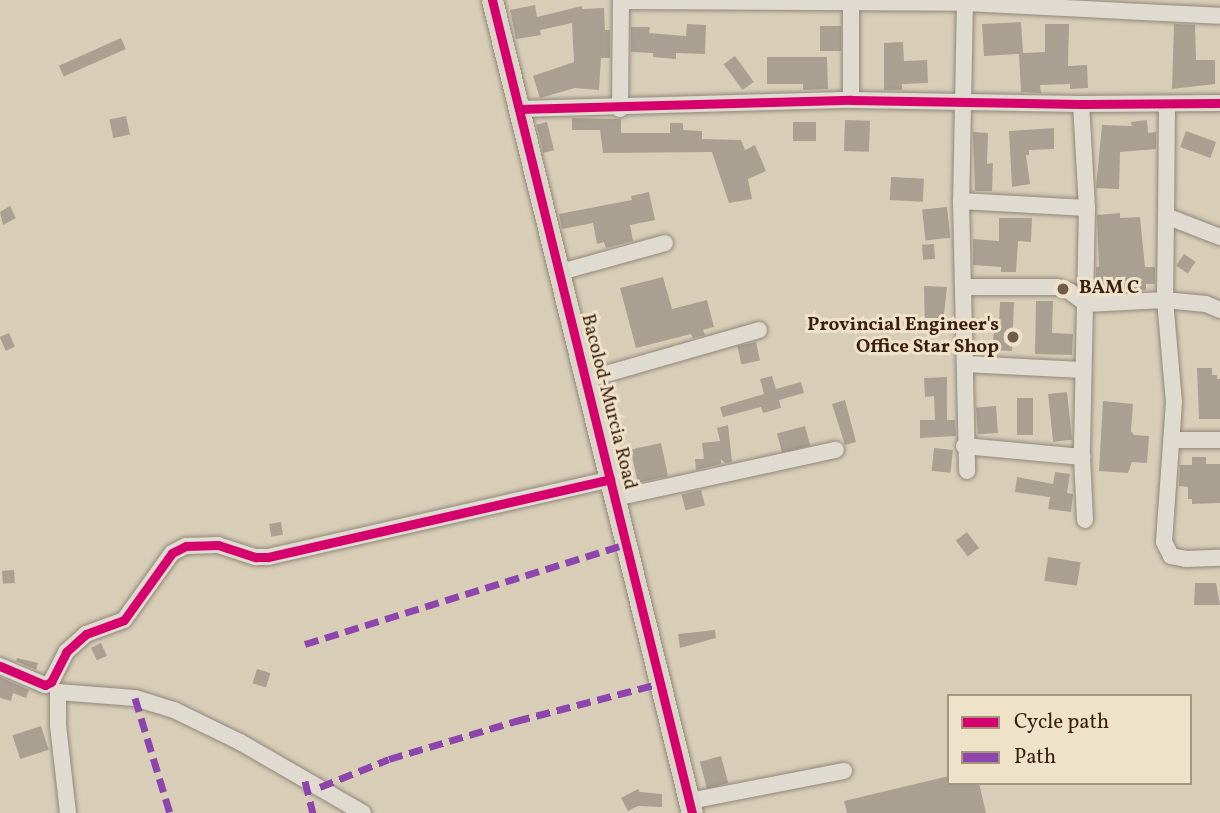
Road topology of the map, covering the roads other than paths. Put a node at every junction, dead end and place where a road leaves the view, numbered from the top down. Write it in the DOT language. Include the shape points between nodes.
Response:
graph roads {
  1 [pos="492,0"];
  2 [pos="621,1"];
  3 [pos="851,2"];
  4 [pos="965,2"];
  5 [pos="1220,16"];
  6 [pos="851,100"];
  7 [pos="964,102"];
  8 [pos="1220,103"];
  9 [pos="1081,104"];
  10 [pos="1167,104"];
  11 [pos="519,109"];
  12 [pos="620,109"];
  13 [pos="961,201"];
  14 [pos="1087,208"];
  15 [pos="1166,216"];
  16 [pos="1220,237"];
  17 [pos="665,243"];
  18 [pos="557,273"];
  19 [pos="965,287"];
  20 [pos="1165,300"];
  21 [pos="1086,304"];
  22 [pos="1220,310"];
  23 [pos="759,330"];
  24 [pos="965,364"];
  25 [pos="1082,370"];
  26 [pos="585,380"];
  27 [pos="1173,440"];
  28 [pos="1220,440"];
  29 [pos="964,446"];
  30 [pos="836,450"];
  31 [pos="1082,457"];
  32 [pos="967,471"];
  33 [pos="612,489"];
  34 [pos="1085,520"];
  35 [pos="1220,558"];
  36 [pos="0,666"];
  37 [pos="55,687"];
  38 [pos="844,771"];
  39 [pos="690,807"];
  40 [pos="68,813"];
  41 [pos="363,813"];
  1 -- 11 [label="main road, Bacolod-Murcia Road"];
  2 -- 3 [label="street"];
  2 -- 12 [label="street"];
  3 -- 4 [label="street"];
  3 -- 6 [label="street"];
  4 -- 5 [label="street"];
  4 -- 7 [label="street"];
  6 -- 7 [label="street"];
  6 -- 12 [label="street"];
  7 -- 9 [label="street"];
  7 -- 13 [label="street"];
  8 -- 10 [label="street"];
  9 -- 10 [label="street"];
  9 -- 14 [label="street"];
  10 -- 15 [label="street"];
  11 -- 12 [label="street"];
  11 -- 18 [label="main road, Bacolod-Murcia Road"];
  13 -- 14 [label="street"];
  13 -- 19 [label="street"];
  14 -- 21 [label="street"];
  15 -- 16 [label="street"];
  15 -- 20 [label="street"];
  17 -- 18 [label="street"];
  18 -- 26 [label="main road, Bacolod-Murcia Road"];
  19 -- 21 [label="street" via="1057,287"];
  19 -- 24 [label="street"];
  20 -- 21 [label="street"];
  20 -- 22 [label="street"];
  20 -- 27 [label="street"];
  21 -- 25 [label="street"];
  23 -- 26 [label="street"];
  24 -- 25 [label="street"];
  24 -- 29 [label="street"];
  25 -- 31 [label="street"];
  26 -- 33 [label="main road, Bacolod-Murcia Road"];
  27 -- 28 [label="street"];
  27 -- 35 [label="street" via="1164,542 1171,556"];
  29 -- 31 [label="street"];
  29 -- 32 [label="street"];
  30 -- 33 [label="street"];
  31 -- 34 [label="street"];
  33 -- 37 [label="street" via="268,558 218,545 186,546 172,553 124,620 86,635 66,652"];
  33 -- 39 [label="main road, Bacolod-Murcia Road"];
  36 -- 37 [label="street"];
  37 -- 40 [label="street"];
  37 -- 41 [label="street" via="135,698 174,710"];
  38 -- 39 [label="street"];
}
